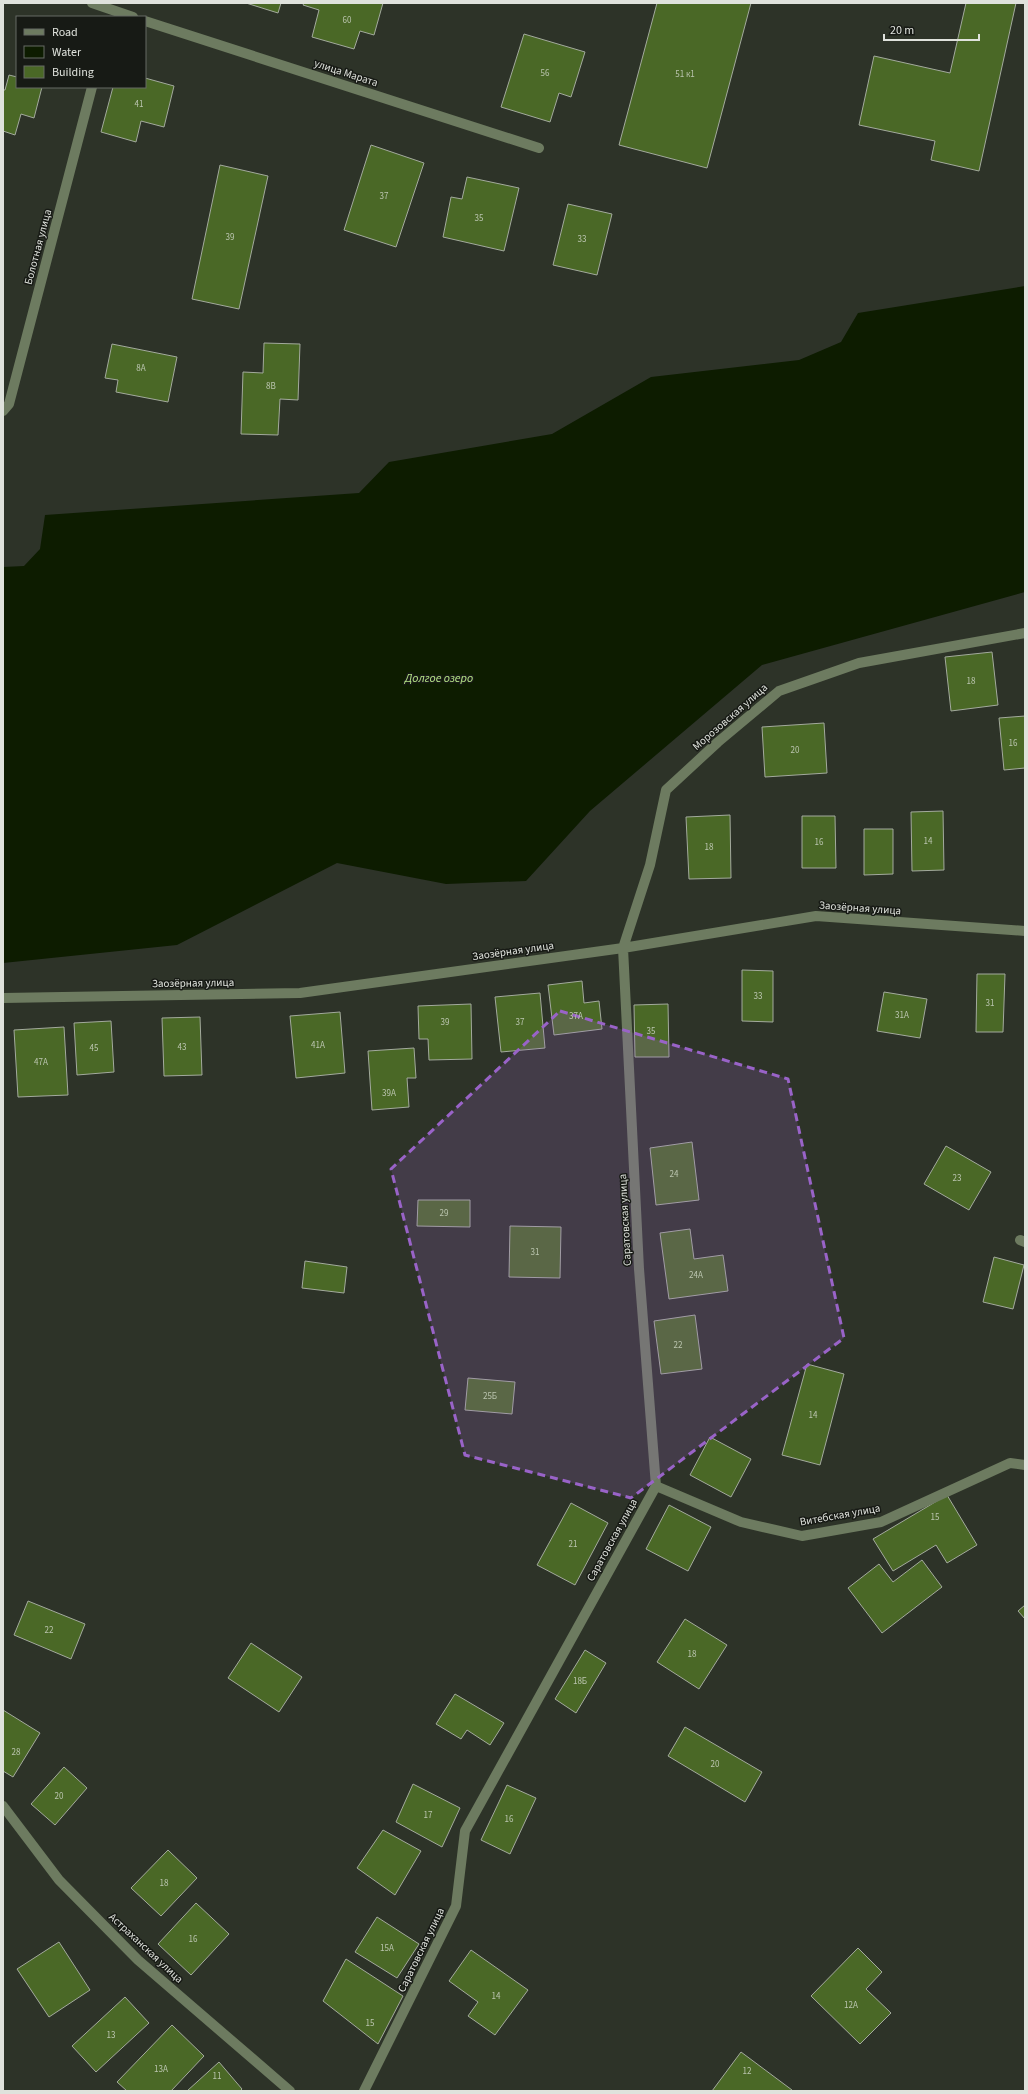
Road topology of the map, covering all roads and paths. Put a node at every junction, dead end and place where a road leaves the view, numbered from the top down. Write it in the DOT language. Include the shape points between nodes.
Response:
graph roads {
  1 [pos="92,3"];
  2 [pos="111,14"];
  3 [pos="126,16"];
  4 [pos="146,21"];
  5 [pos="92,88"];
  6 [pos="539,148"];
  7 [pos="3,411"];
  8 [pos="1025,633"];
  9 [pos="1025,931"];
  10 [pos="623,948"];
  11 [pos="3,998"];
  12 [pos="1025,1465"];
  13 [pos="656,1486"];
  14 [pos="3,1806"];
  15 [pos="290,2091"];
  16 [pos="364,2091"];
  1 -- 2 [label="street"];
  2 -- 3 [label="street"];
  4 -- 6 [label="street, улица Марата"];
  5 -- 7 [label="street, Болотная улица" via="9,404"];
  8 -- 10 [label="street, Морозовская улица" via="859,663 779,692 718,742 666,790 650,864"];
  9 -- 10 [label="street, Заозёрная улица" via="816,916"];
  10 -- 11 [label="street, Заозёрная улица" via="300,993"];
  10 -- 13 [label="street, Саратовская улица" via="639,1269"];
  12 -- 13 [label="street, Витебская улица" via="1010,1463 881,1522 802,1536 741,1522"];
  13 -- 16 [label="street, Саратовская улица" via="465,1831 456,1906"];
  14 -- 15 [label="street, Астраханская улица" via="59,1880 138,1960"];
}
